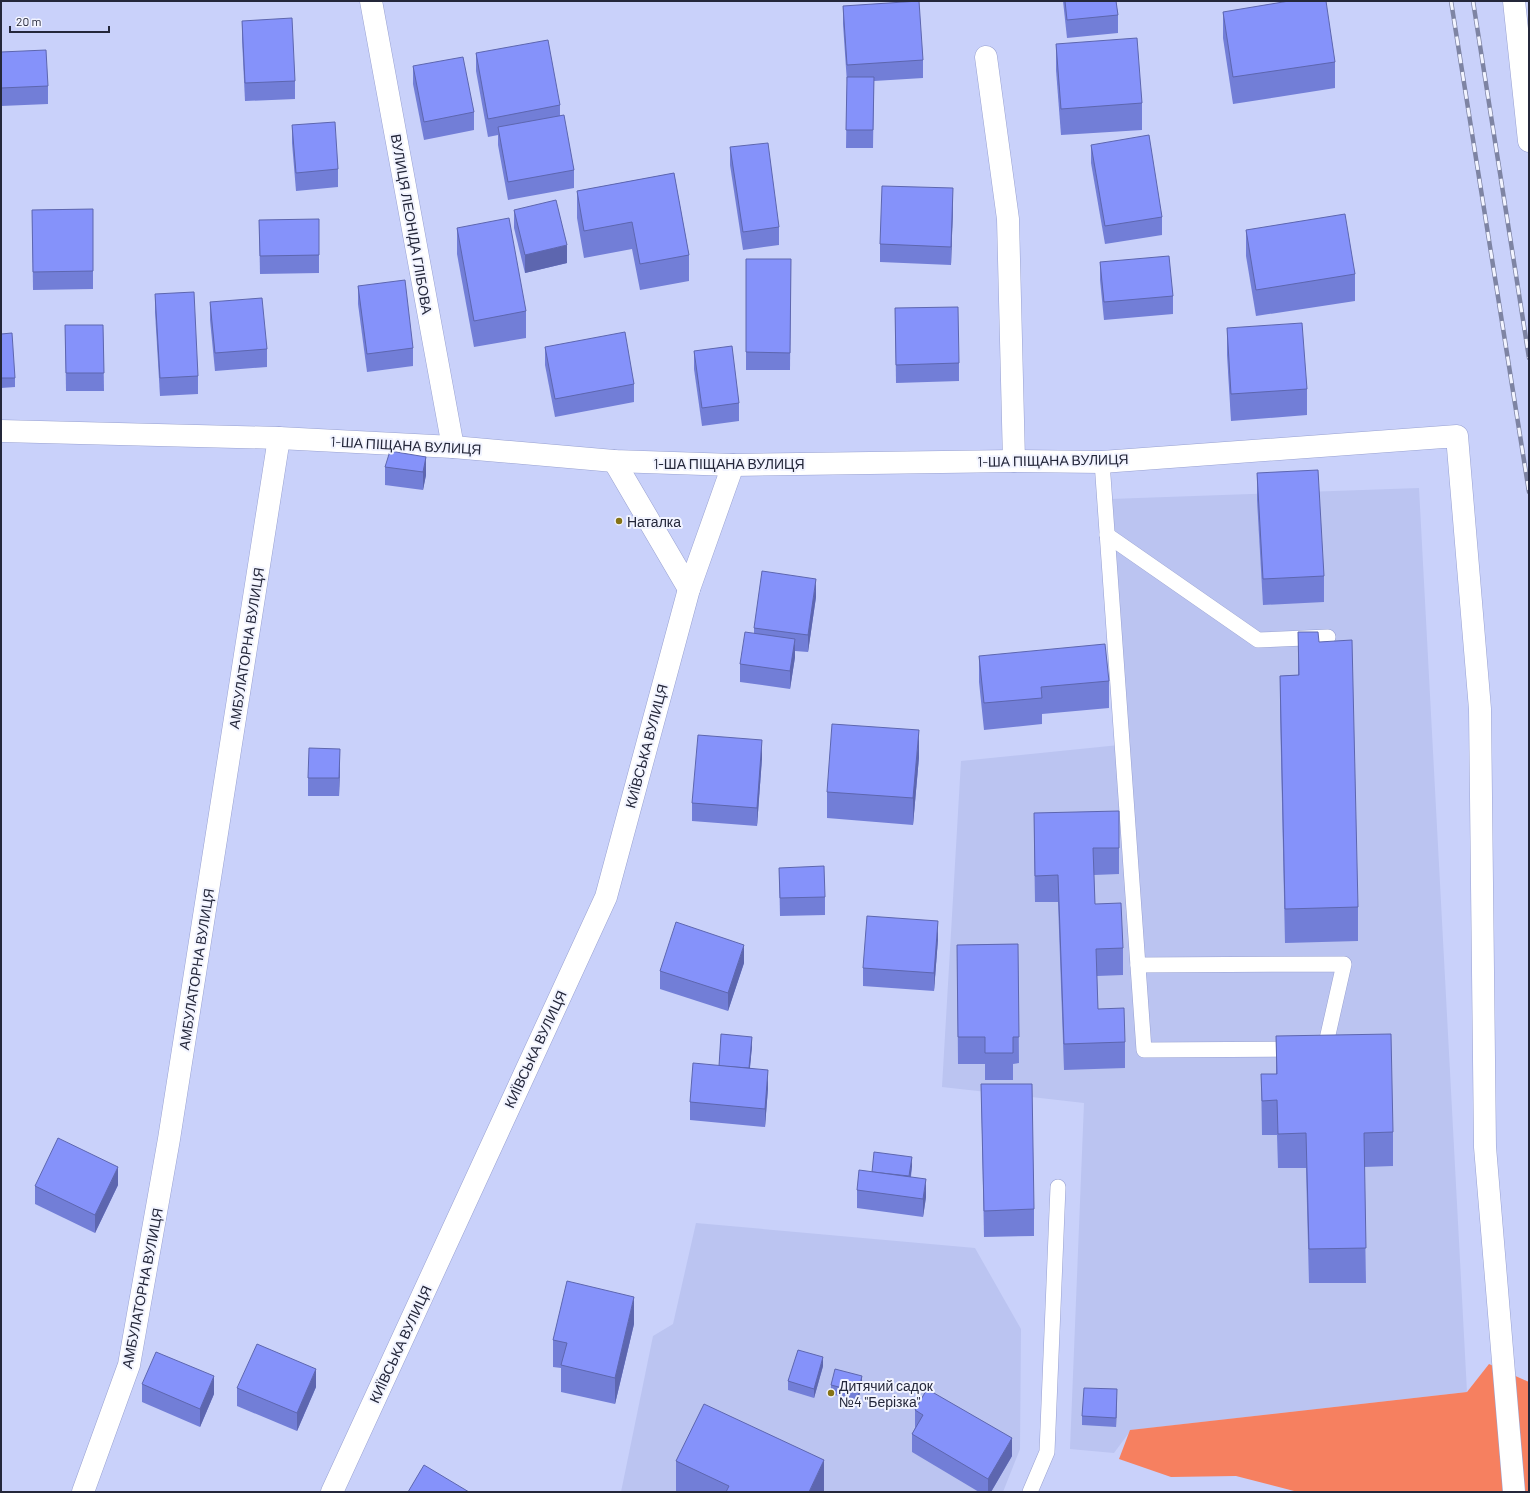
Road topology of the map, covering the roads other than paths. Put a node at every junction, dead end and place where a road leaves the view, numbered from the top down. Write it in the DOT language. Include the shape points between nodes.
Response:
graph roads {
  1 [pos="371,1"];
  2 [pos="1514,1"];
  3 [pos="986,57"];
  4 [pos="1529,141"];
  5 [pos="1,431"];
  6 [pos="279,438"];
  7 [pos="453,447"];
  8 [pos="1014,461"];
  9 [pos="614,462"];
  10 [pos="1102,462"];
  11 [pos="733,464"];
  12 [pos="1107,535"];
  13 [pos="689,589"];
  14 [pos="1328,637"];
  15 [pos="1138,966"];
  16 [pos="1058,1187"];
  17 [pos="83,1492"];
  18 [pos="332,1492"];
  19 [pos="1030,1492"];
  20 [pos="1514,1492"];
  1 -- 7 [label="street, ВУЛИЦЯ ЛЕОНІДА ГЛІБОВА"];
  2 -- 4 [label="street"];
  3 -- 8 [label="street" via="1008,218"];
  5 -- 6 [label="street, 1-ША ПІЩАНА ВУЛИЦЯ"];
  6 -- 7 [label="street, 1-ША ПІЩАНА ВУЛИЦЯ"];
  6 -- 17 [label="street, АМБУЛАТОРНА ВУЛИЦЯ" via="169,1139 129,1365"];
  7 -- 9 [label="street, 1-ША ПІЩАНА ВУЛИЦЯ"];
  8 -- 10 [label="street, 1-ША ПІЩАНА ВУЛИЦЯ"];
  8 -- 11 [label="street, 1-ША ПІЩАНА ВУЛИЦЯ"];
  9 -- 11 [label="street, 1-ША ПІЩАНА ВУЛИЦЯ"];
  9 -- 13 [label="street"];
  10 -- 12 [label="lane"];
  10 -- 20 [label="street, 1-ША ПІЩАНА ВУЛИЦЯ" via="1457,436 1480,710 1485,1147"];
  11 -- 13 [label="street, КИЇВСЬКА ВУЛИЦЯ"];
  12 -- 14 [label="lane" via="1258,640"];
  12 -- 15 [label="lane"];
  13 -- 18 [label="street, КИЇВСЬКА ВУЛИЦЯ" via="606,897"];
  15 -- 15 [label="lane" via="1307,964 1344,964 1325,1048 1179,1051 1144,1050"];
  16 -- 19 [label="lane" via="1047,1452"];
}
